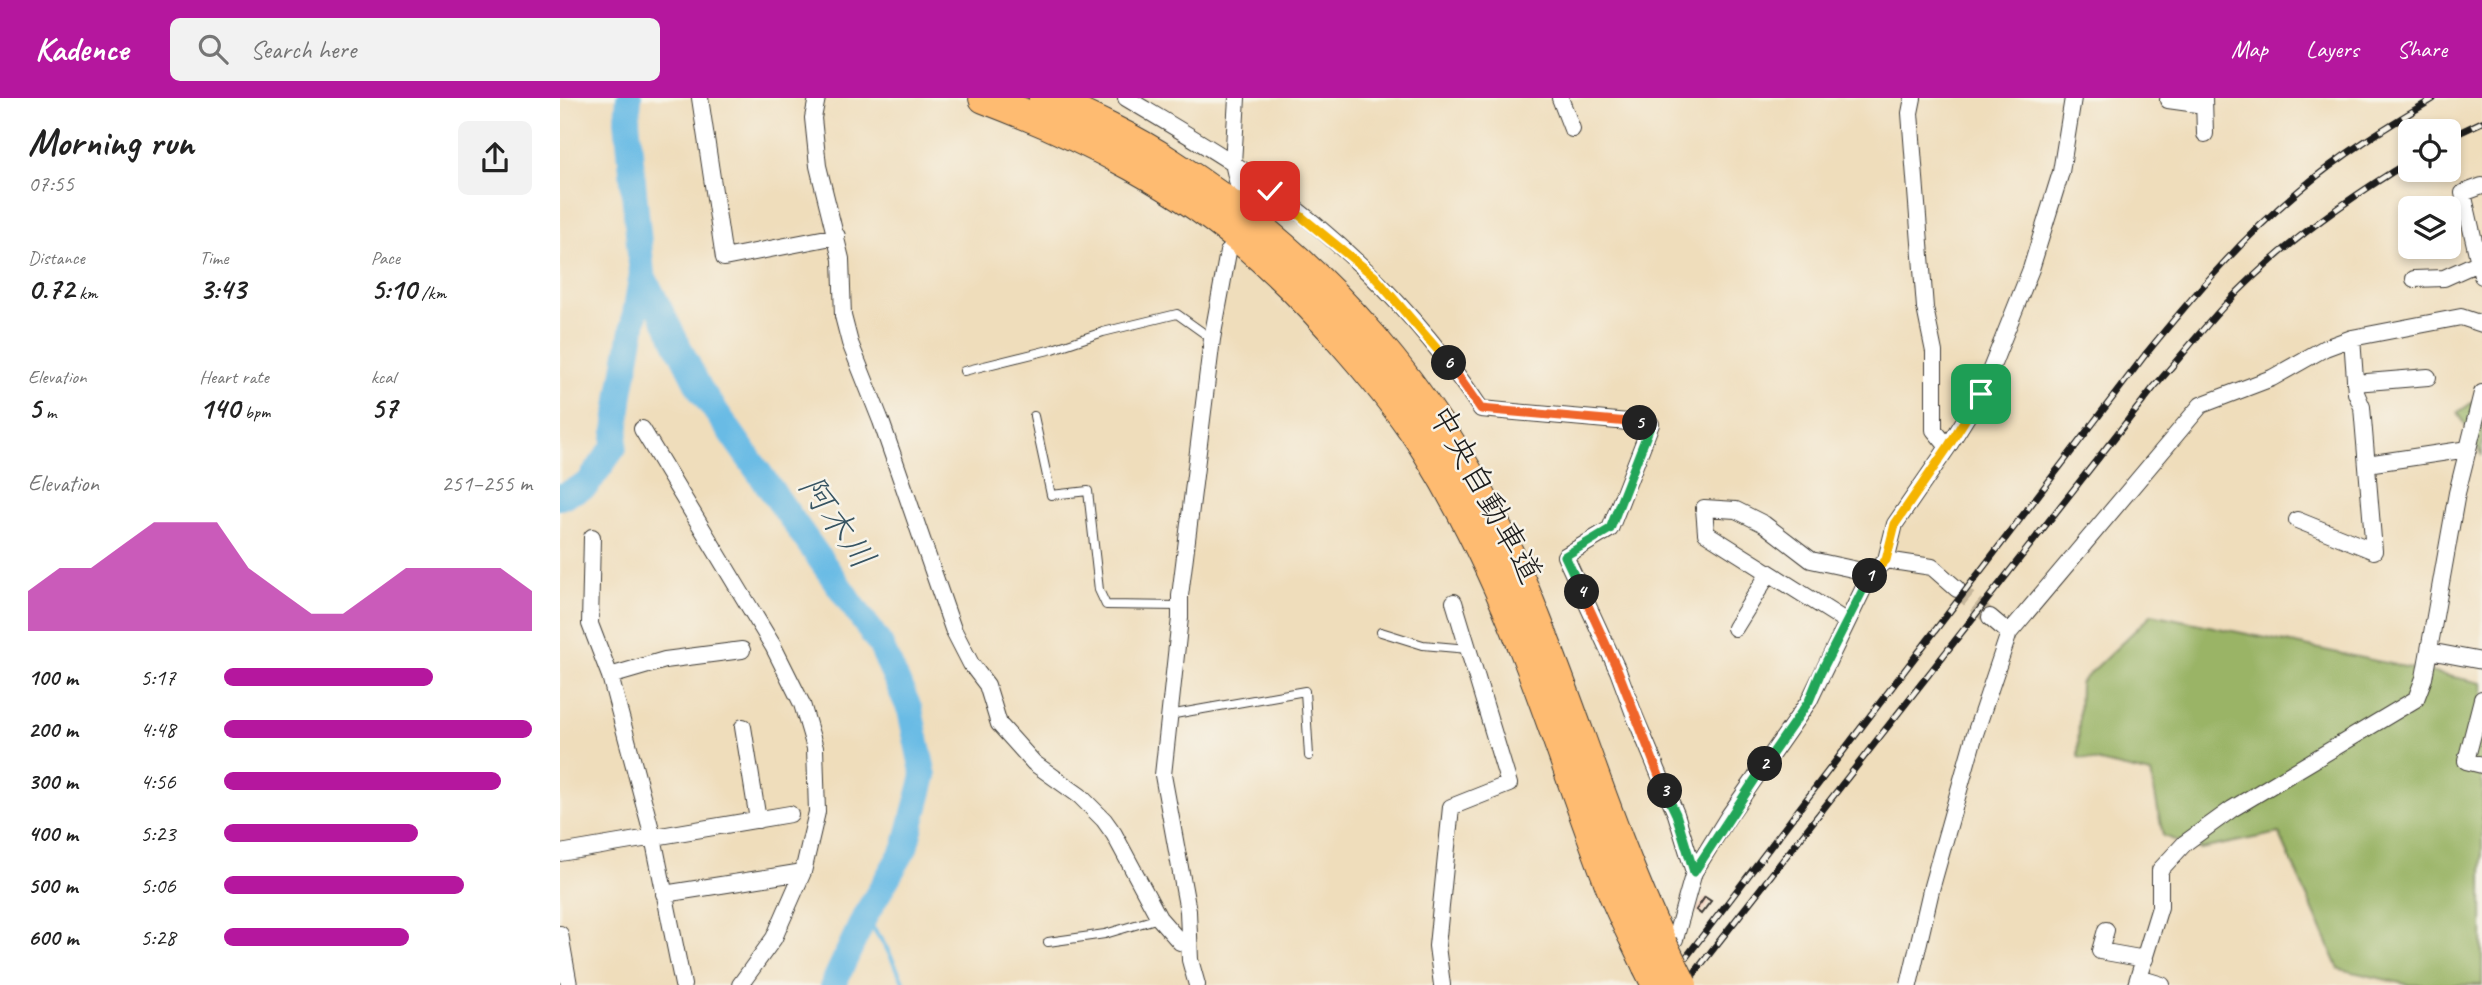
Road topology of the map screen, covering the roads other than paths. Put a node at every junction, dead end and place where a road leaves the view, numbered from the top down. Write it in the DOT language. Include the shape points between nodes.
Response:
graph roads {
  1 [pos="700,98"];
  2 [pos="817,98"];
  3 [pos="984,98"];
  4 [pos="1044,98"];
  5 [pos="1126,98"];
  6 [pos="1237,98"];
  7 [pos="1560,98"];
  8 [pos="1913,98"];
  9 [pos="2073,98"];
  10 [pos="2168,100"];
  11 [pos="2204,102"];
  12 [pos="1572,129"];
  13 [pos="2205,134"];
  14 [pos="1233,163"];
  15 [pos="2482,186"];
  16 [pos="1239,189"];
  17 [pos="836,236"];
  18 [pos="1228,252"];
  19 [pos="2481,267"];
  20 [pos="2414,279"];
  21 [pos="2482,324"];
  22 [pos="2352,338"];
  23 [pos="1212,339"];
  24 [pos="964,371"];
  25 [pos="2428,377"];
  26 [pos="2356,383"];
  27 [pos="2482,393"];
  28 [pos="1034,416"];
  29 [pos="642,429"];
  30 [pos="1948,447"];
  31 [pos="2468,449"];
  32 [pos="2367,464"];
  33 [pos="2297,520"];
  34 [pos="592,537"];
  35 [pos="1886,560"];
  36 [pos="1769,573"];
  37 [pos="1871,573"];
  38 [pos="1957,589"];
  39 [pos="1454,602"];
  40 [pos="1180,606"];
  41 [pos="1990,617"];
  42 [pos="1847,622"];
  43 [pos="1735,628"];
  44 [pos="1381,632"];
  45 [pos="2009,633"];
  46 [pos="1468,649"];
  47 [pos="742,650"];
  48 [pos="2429,651"];
  49 [pos="2482,661"];
  50 [pos="610,676"];
  51 [pos="2482,699"];
  52 [pos="1169,715"];
  53 [pos="743,727"];
  54 [pos="1309,756"];
  55 [pos="2482,765"];
  56 [pos="790,814"];
  57 [pos="758,820"];
  58 [pos="653,837"];
  59 [pos="560,853"];
  60 [pos="803,872"];
  61 [pos="1694,872"];
  62 [pos="664,894"];
  63 [pos="1159,918"];
  64 [pos="2106,930"];
  65 [pos="560,934"];
  66 [pos="1048,942"];
  67 [pos="1189,945"];
  68 [pos="2145,959"];
  69 [pos="1652,970"];
  70 [pos="2137,982"];
  71 [pos="569,985"];
  72 [pos="683,985"];
  73 [pos="740,985"];
  74 [pos="1197,985"];
  75 [pos="1442,985"];
  76 [pos="1682,985"];
  77 [pos="1909,985"];
  78 [pos="2162,985"];
  1 -- 17 [label="street" via="724,258"];
  2 -- 17 [label="street" via="813,118 818,166"];
  3 -- 69 [label="highway, 中央自動車道" via="1087,141 1219,223 1263,258 1322,317 1381,386 1426,449 1496,581 1614,895"];
  4 -- 69 [label="highway, 中央自動車道" via="1169,162 1248,216 1358,319 1438,423 1514,565 1556,670 1635,886"];
  5 -- 14 [label="street"];
  6 -- 14 [label="street"];
  7 -- 12 [label="street"];
  8 -- 30 [label="street" via="1910,113 1920,243 1934,352 1934,430"];
  9 -- 30 [label="street" via="2061,172 2031,269 1981,394"];
  10 -- 11 [label="street"];
  11 -- 13 [label="street"];
  14 -- 16 [label="street"];
  14 -- 61 [label="street" via="1374,276 1457,373 1481,409 1651,424 1610,529 1565,556 1618,671 1676,814"];
  15 -- 19 [label="street" via="2463,193"];
  17 -- 63 [label="street" via="850,343 953,629 987,685 999,724 1034,763 1104,820"];
  18 -- 23 [label="street"];
  19 -- 20 [label="street" via="2444,278"];
  21 -- 22 [label="street" via="2461,317"];
  22 -- 26 [label="street"];
  22 -- 45 [label="street" via="2201,405"];
  23 -- 24 [label="lane" via="1177,314"];
  23 -- 40 [label="street"];
  25 -- 26 [label="street"];
  26 -- 32 [label="street"];
  27 -- 31 [label="street"];
  28 -- 40 [label="lane" via="1051,495 1088,491 1099,590 1106,605"];
  29 -- 60 [label="street" via="773,646 802,704 815,748 817,812"];
  30 -- 35 [label="street" via="1895,524"];
  31 -- 32 [label="street"];
  31 -- 48 [label="street"];
  32 -- 33 [label="street" via="2374,551"];
  34 -- 50 [label="street" via="590,624"];
  35 -- 37 [label="street"];
  35 -- 38 [label="street" via="1933,568"];
  36 -- 37 [label="street" via="1706,533 1704,508 1736,510 1764,524 1811,560"];
  36 -- 42 [label="street"];
  36 -- 43 [label="street"];
  37 -- 42 [label="street"];
  39 -- 46 [label="street"];
  40 -- 52 [label="street"];
  41 -- 45 [label="street"];
  42 -- 61 [label="street" via="1809,701"];
  44 -- 46 [label="lane" via="1423,645"];
  45 -- 77 [label="street" via="1970,749"];
  46 -- 75 [label="street" via="1509,784 1451,807 1437,946"];
  47 -- 50 [label="street" via="664,660"];
  48 -- 49 [label="street"];
  48 -- 68 [label="street" via="2416,699 2232,809 2185,843 2160,870 2160,907"];
  50 -- 58 [label="street"];
  51 -- 55 [label="street" via="2466,761"];
  52 -- 54 [label="lane" via="1305,691"];
  52 -- 67 [label="street" via="1163,775 1188,911"];
  53 -- 57 [label="street"];
  56 -- 57 [label="street"];
  57 -- 58 [label="street"];
  58 -- 59 [label="street"];
  58 -- 62 [label="street"];
  60 -- 62 [label="street"];
  60 -- 73 [label="street" via="774,938"];
  61 -- 69 [label="street" via="1675,939"];
  62 -- 72 [label="street"];
  63 -- 66 [label="lane" via="1105,934"];
  63 -- 67 [label="street" via="1180,943"];
  64 -- 68 [label="street" via="2100,951"];
  65 -- 71 [label="street"];
  67 -- 74 [label="street"];
  68 -- 70 [label="street"];
  69 -- 76 [label="highway, 中央自動車道, bridge"];
  70 -- 78 [label="street"];
}
